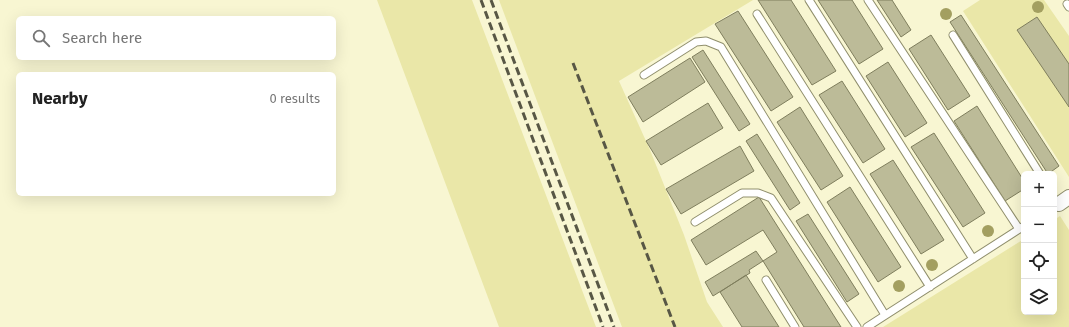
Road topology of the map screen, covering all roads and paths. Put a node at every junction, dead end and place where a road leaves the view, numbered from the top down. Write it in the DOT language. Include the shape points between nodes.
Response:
graph roads {
  1 [pos="809,0"];
  2 [pos="868,0"];
  3 [pos="757,14"];
  4 [pos="953,35"];
  5 [pos="644,75"];
  6 [pos="1038,171"];
  7 [pos="695,222"];
  8 [pos="1021,227"];
  9 [pos="1021,229"];
  10 [pos="973,259"];
  11 [pos="766,280"];
  12 [pos="930,286"];
  13 [pos="885,315"];
  14 [pos="795,327"];
  15 [pos="857,327"];
  16 [pos="867,327"];
  1 -- 10 [label="lane"];
  2 -- 8 [label="lane"];
  3 -- 12 [label="lane"];
  4 -- 6 [label="lane"];
  5 -- 13 [label="lane" via="696,42 706,41 721,47"];
  7 -- 15 [label="lane" via="742,193 758,193 771,198"];
  9 -- 10 [label="lane"];
  10 -- 12 [label="lane"];
  11 -- 14 [label="lane"];
  12 -- 13 [label="lane"];
  13 -- 16 [label="lane"];
}
